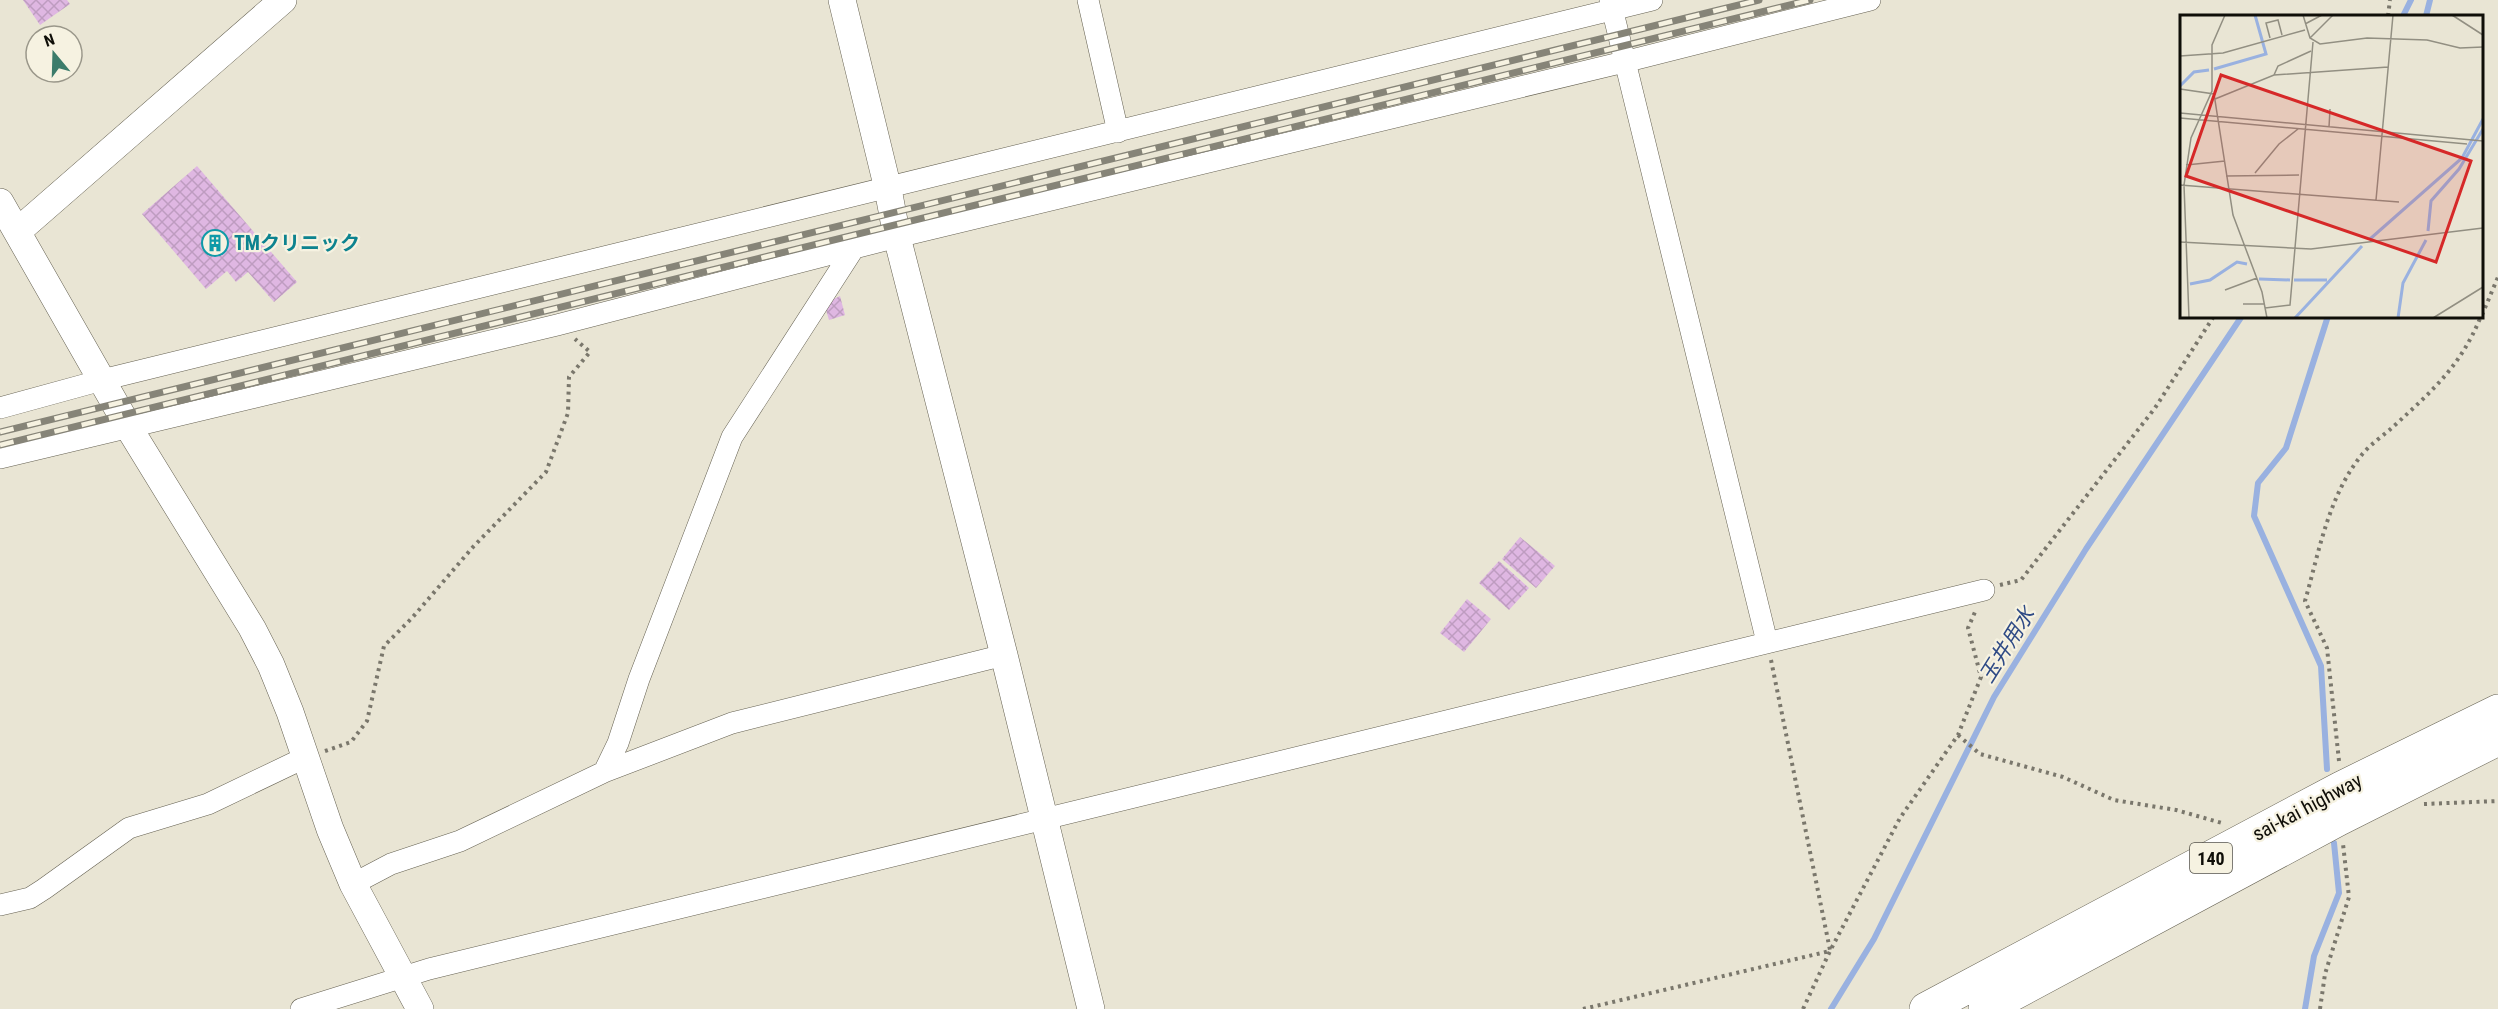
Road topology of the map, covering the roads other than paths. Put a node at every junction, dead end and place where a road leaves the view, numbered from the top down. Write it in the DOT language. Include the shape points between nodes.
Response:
graph roads {
  1 [pos="283,0"];
  2 [pos="842,0"];
  3 [pos="1088,0"];
  4 [pos="1652,0"];
  5 [pos="1870,0"];
  6 [pos="1611,5"];
  7 [pos="1624,62"];
  8 [pos="1118,132"];
  9 [pos="888,189"];
  10 [pos="0,202"];
  11 [pos="18,231"];
  12 [pos="897,237"];
  13 [pos="854,248"];
  14 [pos="102,380"];
  15 [pos="0,408"];
  16 [pos="129,428"];
  17 [pos="0,458"];
  18 [pos="1984,590"];
  19 [pos="1767,642"];
  20 [pos="1004,655"];
  21 [pos="2498,711"];
  22 [pos="2498,739"];
  23 [pos="304,758"];
  24 [pos="604,772"];
  25 [pos="2340,804"];
  26 [pos="1044,819"];
  27 [pos="353,884"];
  28 [pos="0,905"];
  29 [pos="402,978"];
  30 [pos="301,1009"];
  31 [pos="420,1009"];
  32 [pos="1090,1009"];
  33 [pos="1926,1009"];
  34 [pos="1985,1009"];
  1 -- 11 [label="street"];
  2 -- 9 [label="street"];
  3 -- 8 [label="street"];
  4 -- 6 [label="street"];
  5 -- 7 [label="street"];
  6 -- 7 [label="street"];
  6 -- 8 [label="street"];
  7 -- 12 [label="street"];
  7 -- 19 [label="street"];
  8 -- 9 [label="street"];
  9 -- 12 [label="street"];
  9 -- 14 [label="street"];
  10 -- 11 [label="street"];
  11 -- 14 [label="street"];
  12 -- 13 [label="street"];
  12 -- 20 [label="street"];
  13 -- 16 [label="street" via="557,325"];
  13 -- 24 [label="street" via="732,436"];
  14 -- 15 [label="street"];
  14 -- 16 [label="street"];
  16 -- 17 [label="street"];
  16 -- 23 [label="street" via="252,628 283,693"];
  18 -- 19 [label="street"];
  19 -- 26 [label="street"];
  20 -- 24 [label="street" via="732,723"];
  20 -- 26 [label="street"];
  21 -- 25 [label="highway, sai-kai highway / 140"];
  22 -- 25 [label="highway, sai-kai highway / 140"];
  23 -- 27 [label="street"];
  23 -- 28 [label="street" via="208,804 129,828 30,898"];
  24 -- 27 [label="street" via="460,841 391,864"];
  25 -- 33 [label="highway, sai-kai highway / 140" via="2254,835"];
  25 -- 34 [label="highway, sai-kai highway / 140"];
  26 -- 29 [label="street"];
  26 -- 32 [label="street"];
  27 -- 29 [label="street"];
  29 -- 30 [label="street"];
  29 -- 31 [label="street"];
}
